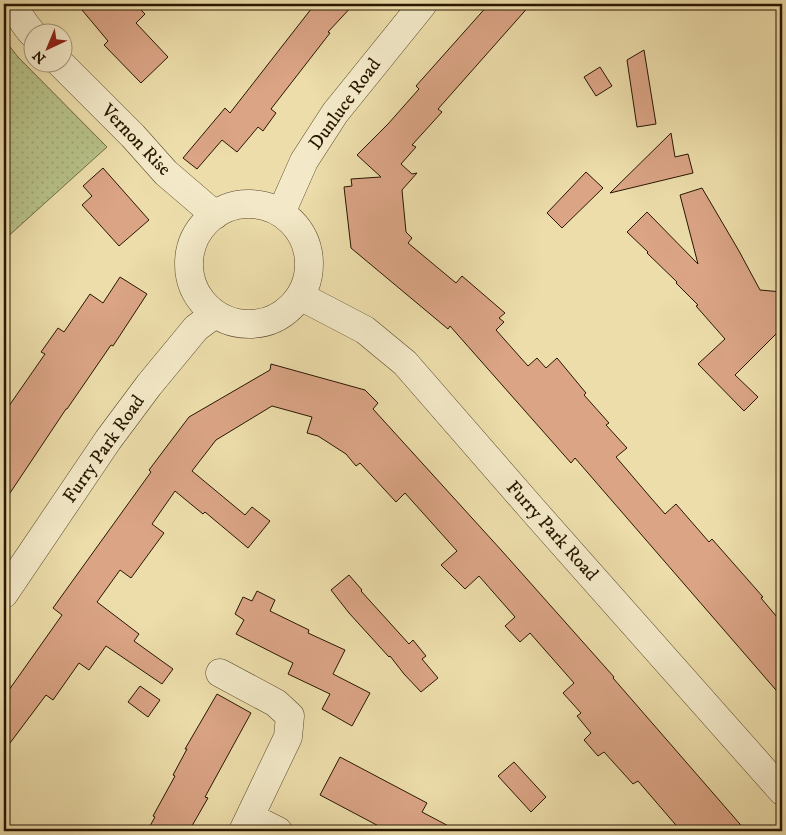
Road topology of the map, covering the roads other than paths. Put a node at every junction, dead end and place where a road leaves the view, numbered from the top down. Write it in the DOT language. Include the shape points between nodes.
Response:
graph roads {
  1 [pos="11,4"];
  2 [pos="423,4"];
  3 [pos="24,22"];
  4 [pos="69,72"];
  5 [pos="281,213"];
  6 [pos="215,215"];
  7 [pos="300,296"];
  8 [pos="215,314"];
  9 [pos="4,594"];
  10 [pos="220,673"];
  11 [pos="782,790"];
  12 [pos="247,824"];
  13 [pos="278,831"];
  1 -- 3 [label="street"];
  2 -- 5 [label="street, Dunluce Road" via="335,113 304,161"];
  4 -- 6 [label="street, Vernon Rise" via="134,136 166,173"];
  5 -- 6 [label="street" via="249,204 231,207"];
  5 -- 7 [label="street" via="297,228 306,244 309,261 307,280"];
  6 -- 8 [label="street" via="201,228 192,245 189,264 192,284 201,301"];
  7 -- 8 [label="street" via="288,311 252,325 232,322"];
  7 -- 11 [label="street, Furry Park Road" via="366,330 405,363"];
  8 -- 9 [label="street, Furry Park Road" via="196,328 149,384"];
  10 -- 12 [label="street" via="276,703 290,716 288,737"];
  12 -- 13 [label="street"];
}
